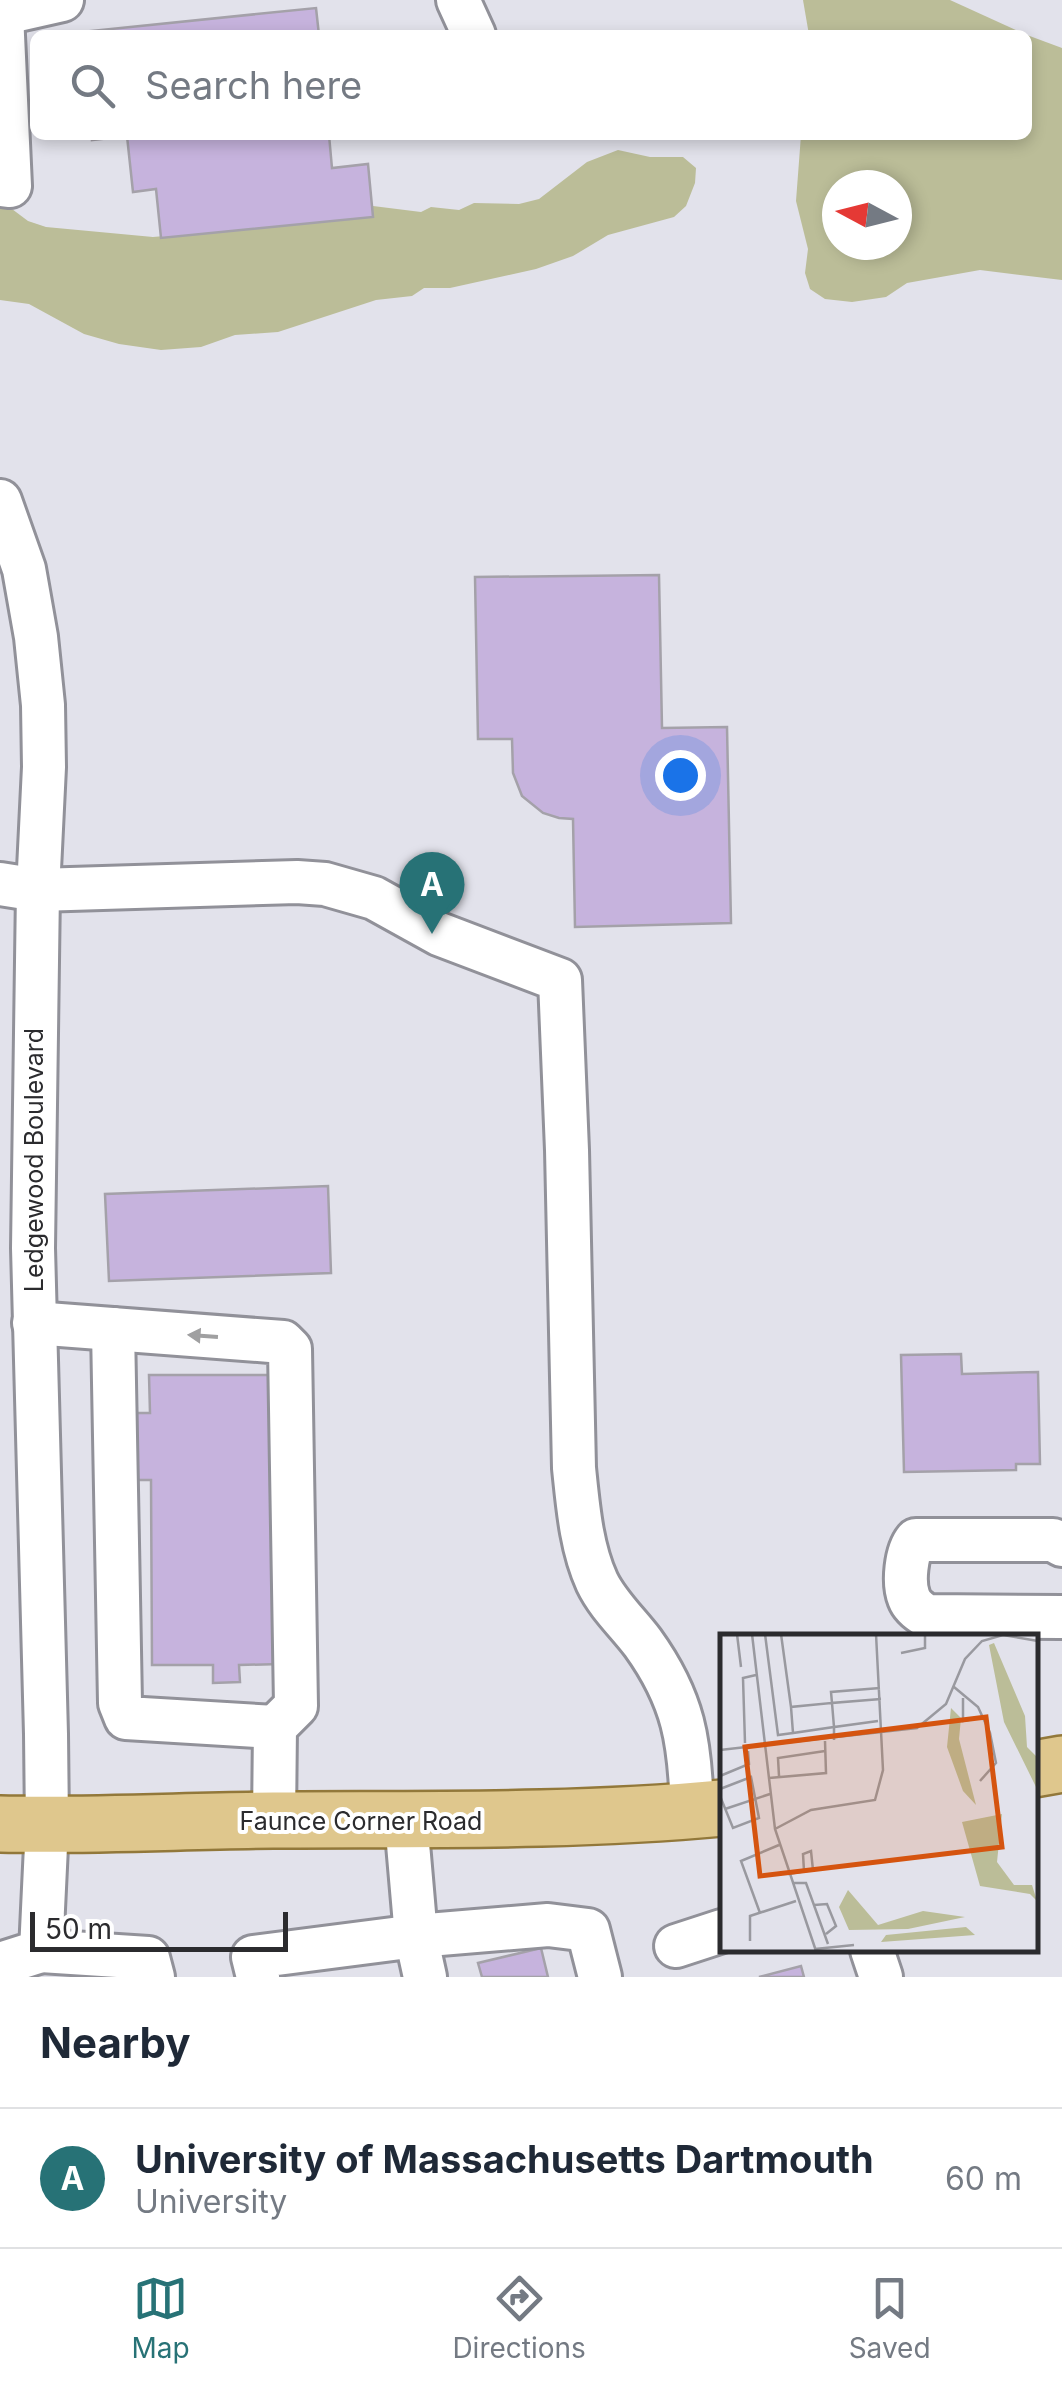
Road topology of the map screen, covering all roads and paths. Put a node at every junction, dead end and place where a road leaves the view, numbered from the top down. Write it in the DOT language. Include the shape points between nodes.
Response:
graph roads {
  1 [pos="62,0"];
  2 [pos="458,0"];
  3 [pos="1,14"];
  4 [pos="472,30"];
  5 [pos="0,185"];
  6 [pos="0,501"];
  7 [pos="19,887"];
  8 [pos="16,1246"];
  9 [pos="34,1323"];
  10 [pos="113,1329"];
  11 [pos="1062,1546"];
  12 [pos="1062,1617"];
  13 [pos="275,1727"];
  14 [pos="1062,1764"];
  15 [pos="1037,1768"];
  16 [pos="707,1809"];
  17 [pos="274,1820"];
  18 [pos="406,1821"];
  19 [pos="23,1825"];
  20 [pos="720,1932"];
  21 [pos="416,1936"];
  22 [pos="676,1946"];
  23 [pos="41,1951"];
  24 [pos="873,1952"];
  25 [pos="0,1964"];
  26 [pos="153,1977"];
  27 [pos="258,1977"];
  28 [pos="425,1977"];
  29 [pos="600,1977"];
  30 [pos="881,1977"];
  1 -- 3 [label="street"];
  2 -- 4 [label="street"];
  3 -- 5 [label="street" via="10,186"];
  6 -- 7 [label="street, Ledgewood Boulevard" via="24,570 42,706 44,767"];
  7 -- 8 [label="street, Ledgewood Boulevard"];
  7 -- 16 [label="street" via="325,884 374,898 439,934 560,980 580,1520 598,1584 674,1695"];
  8 -- 9 [label="street, Ledgewood Boulevard"];
  9 -- 10 [label="street"];
  9 -- 19 [label="street, Ledgewood Boulevard" via="42,1550"];
  10 -- 13 [label="street" via="120,1703 126,1718"];
  13 -- 10 [label="street, one-way" via="296,1706 290,1349 283,1342"];
  11 -- 12 [label="street" via="1053,1540 916,1540 907,1568 908,1598 927,1616"];
  13 -- 17 [label="street"];
  14 -- 15 [label="main road"];
  16 -- 18 [label="main road, Faunce Corner Road"];
  17 -- 18 [label="main road, Faunce Corner Road"];
  17 -- 19 [label="main road, Faunce Corner Road"];
  18 -- 21 [label="street"];
  19 -- 23 [label="street, Ledgewood Boulevard"];
  20 -- 22 [label="street"];
  21 -- 27 [label="street" via="253,1957"];
  21 -- 28 [label="street"];
  21 -- 29 [label="street" via="548,1925 588,1930"];
  23 -- 25 [label="street"];
  23 -- 26 [label="street" via="148,1958"];
  24 -- 30 [label="street"];
}
